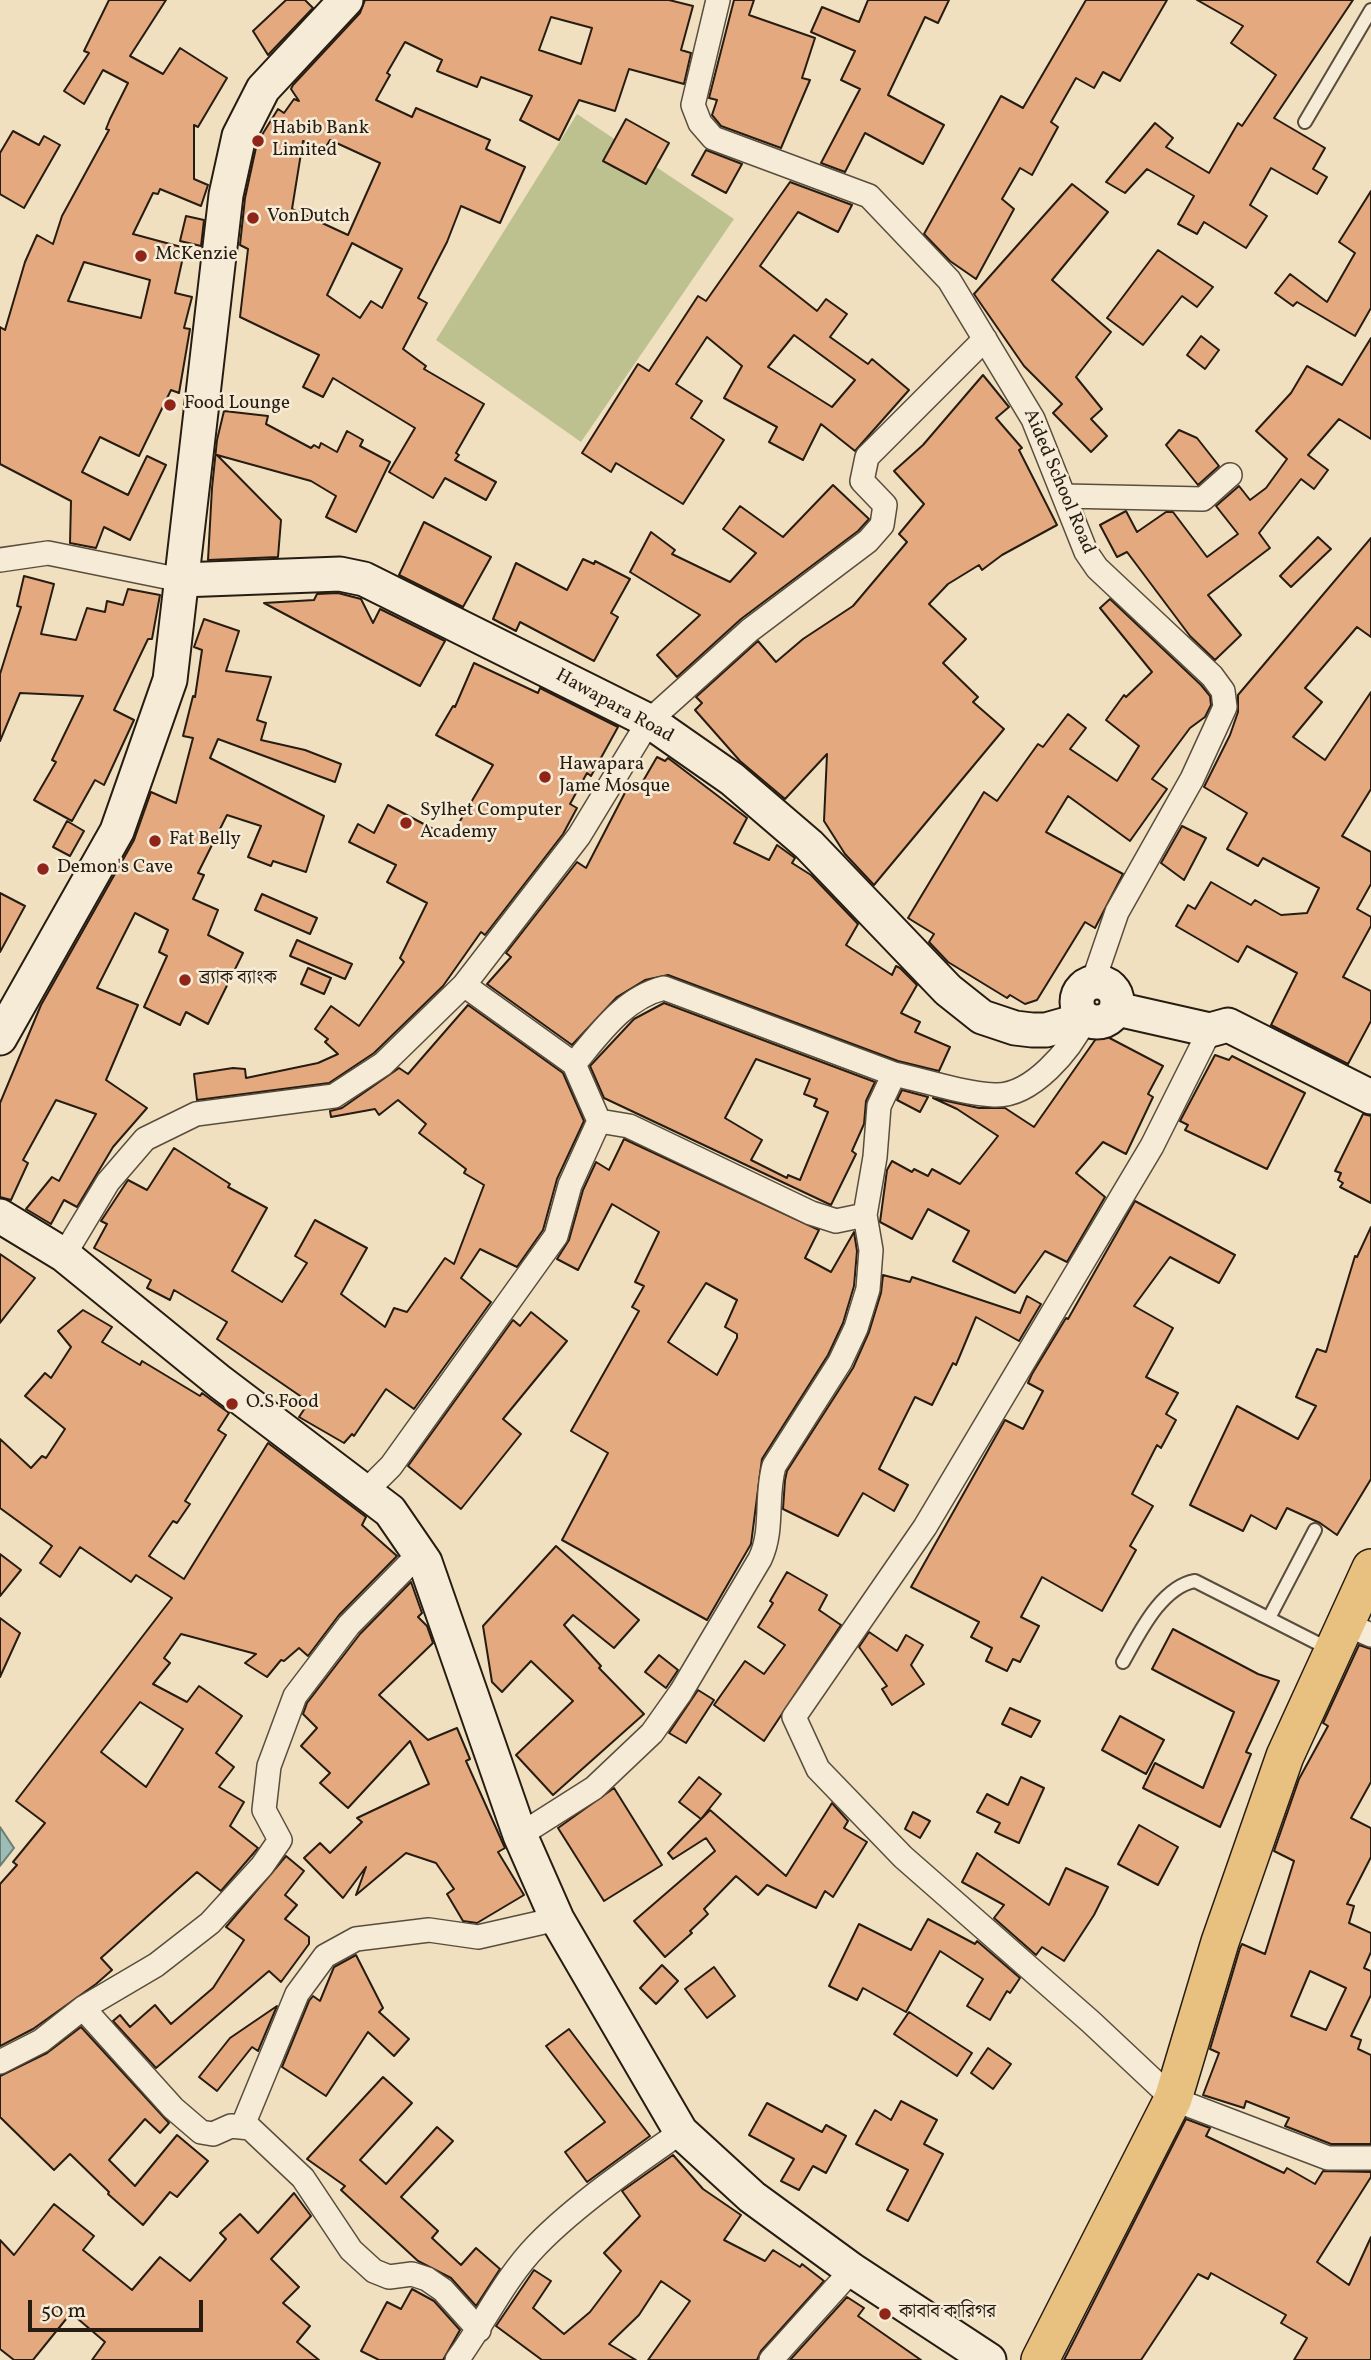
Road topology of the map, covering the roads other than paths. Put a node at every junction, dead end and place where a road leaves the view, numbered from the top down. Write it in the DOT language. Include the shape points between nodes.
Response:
graph roads {
  1 [pos="346,0"];
  2 [pos="718,0"];
  3 [pos="1371,10"];
  4 [pos="1305,122"];
  5 [pos="985,339"];
  6 [pos="1230,475"];
  7 [pos="1064,496"];
  8 [pos="0,560"];
  9 [pos="181,580"];
  10 [pos="649,721"];
  11 [pos="1093,982"];
  12 [pos="464,985"];
  13 [pos="1117,1009"];
  14 [pos="1085,1019"];
  15 [pos="1210,1030"];
  16 [pos="0,1038"];
  17 [pos="574,1064"];
  18 [pos="894,1074"];
  19 [pos="1371,1097"];
  20 [pos="599,1121"];
  21 [pos="864,1215"];
  22 [pos="0,1216"];
  23 [pos="64,1255"];
  24 [pos="365,1492"];
  25 [pos="1315,1530"];
  26 [pos="419,1554"];
  27 [pos="1368,1585"];
  28 [pos="1269,1618"];
  29 [pos="1350,1637"];
  30 [pos="1123,1662"];
  31 [pos="520,1835"];
  32 [pos="557,1919"];
  33 [pos="83,2008"];
  34 [pos="0,2062"];
  35 [pos="1173,2099"];
  36 [pos="243,2125"];
  37 [pos="681,2132"];
  38 [pos="1371,2158"];
  39 [pos="852,2270"];
  40 [pos="480,2330"];
  41 [pos="457,2360"];
  42 [pos="771,2360"];
  43 [pos="989,2360"];
  44 [pos="1040,2360"];
  1 -- 9 [label="main road" via="263,89 239,136 226,195"];
  2 -- 5 [label="street, Aided School Road" via="693,105 700,122 713,138 869,196 949,280"];
  3 -- 4 [label="lane"];
  5 -- 7 [label="street, Aided School Road" via="1033,419"];
  5 -- 10 [label="street" via="867,457 862,481 885,505 882,525 868,541 750,630"];
  6 -- 7 [label="street" via="1203,499"];
  7 -- 11 [label="street, Aided School Road" via="1097,568 1212,676 1225,699 1192,779 1117,912"];
  8 -- 9 [label="street" via="48,553"];
  9 -- 10 [label="main road, Hawapara Road" via="341,574 365,579"];
  9 -- 16 [label="main road" via="170,680 117,831"];
  10 -- 12 [label="street" via="579,836"];
  10 -- 14 [label="main road, Hawapara Road" via="732,779 809,845 948,990 982,1017 1032,1030"];
  11 -- 13 [label="main road" via="1115,991"];
  11 -- 14 [label="main road" via="1083,989 1077,1003"];
  12 -- 17 [label="street"];
  12 -- 23 [label="street" via="383,1064 334,1096 196,1114 145,1139 108,1182"];
  13 -- 14 [label="main road" via="1109,1019"];
  13 -- 15 [label="main road"];
  14 -- 18 [label="street" via="1045,1074 997,1095"];
  15 -- 19 [label="main road" via="1228,1026"];
  15 -- 35 [label="street" via="1152,1146 925,1527 794,1717 818,1769 903,1857"];
  17 -- 18 [label="street" via="611,1020 644,993 664,988"];
  17 -- 20 [label="street"];
  18 -- 21 [label="street" via="879,1107"];
  20 -- 21 [label="street" via="629,1126 811,1213 836,1221"];
  20 -- 24 [label="street" via="570,1185 555,1236 440,1400 391,1466"];
  21 -- 31 [label="street" via="871,1250 868,1289 840,1362 774,1466 768,1485 768,1543 760,1559 652,1733 594,1788"];
  22 -- 23 [label="main road"];
  23 -- 24 [label="main road"];
  24 -- 26 [label="main road" via="390,1511"];
  25 -- 28 [label="lane"];
  26 -- 31 [label="main road"];
  26 -- 33 [label="street" via="349,1625 295,1696 269,1766 264,1810 280,1840 261,1866 210,1923 167,1957"];
  27 -- 29 [label="main road"];
  28 -- 29 [label="lane"];
  28 -- 30 [label="lane" via="1201,1582 1185,1583 1145,1624"];
  29 -- 35 [label="main road" via="1285,1756 1220,1942"];
  31 -- 32 [label="main road"];
  32 -- 36 [label="street" via="478,1937 429,1930 356,1939 325,1956 297,1994"];
  32 -- 37 [label="main road"];
  33 -- 34 [label="street" via="41,2041"];
  33 -- 36 [label="street" via="173,2108 201,2132 213,2134"];
  35 -- 38 [label="street" via="1328,2158"];
  35 -- 44 [label="main road"];
  36 -- 40 [label="street" via="303,2178 351,2250 374,2271 389,2277 412,2274 427,2279"];
  37 -- 39 [label="main road" via="752,2196"];
  37 -- 40 [label="street" via="629,2168 537,2245 504,2286"];
  39 -- 42 [label="street"];
  39 -- 43 [label="main road"];
  40 -- 41 [label="street"];
}
